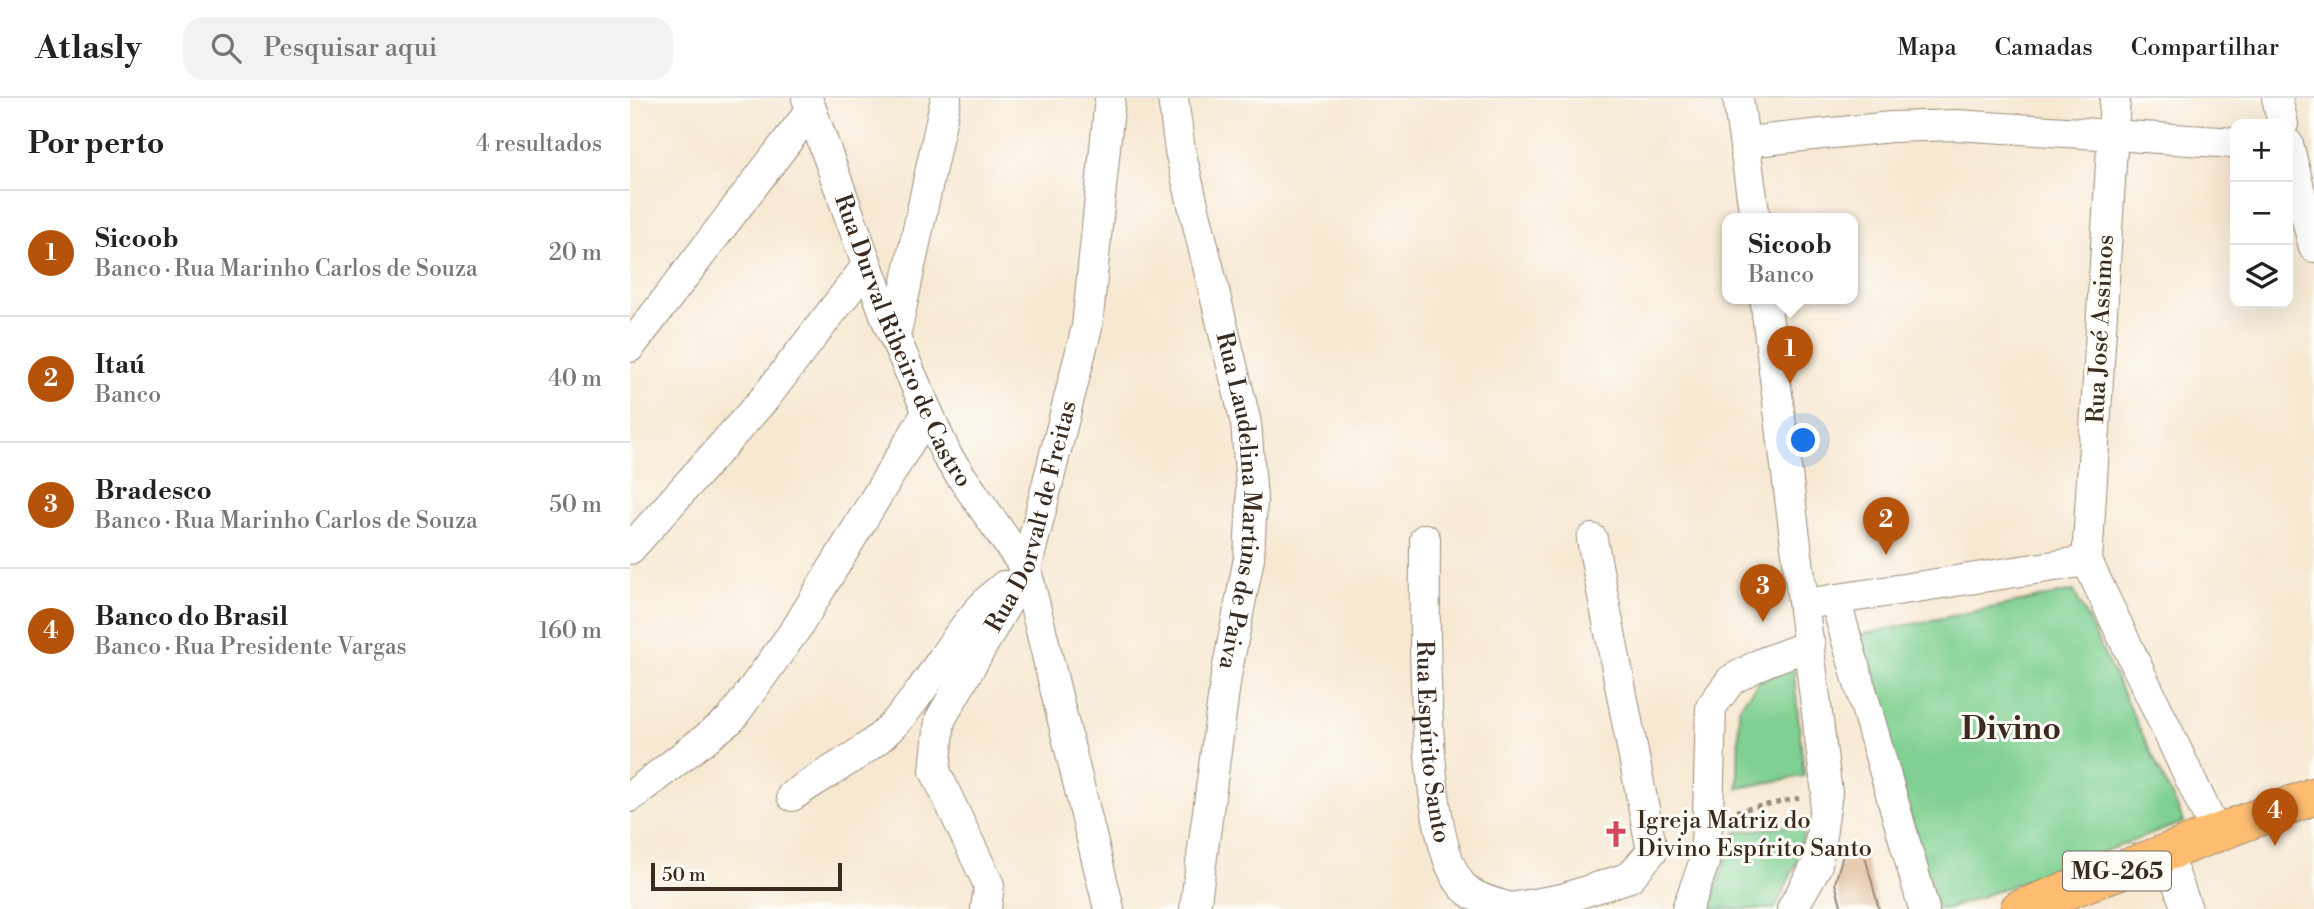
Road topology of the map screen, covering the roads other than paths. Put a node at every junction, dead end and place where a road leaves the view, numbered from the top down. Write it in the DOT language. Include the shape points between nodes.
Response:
graph roads {
  1 [pos="946,98"];
  2 [pos="1110,98"];
  3 [pos="1173,98"];
  4 [pos="1738,98"];
  5 [pos="2115,98"];
  6 [pos="2277,98"];
  7 [pos="809,104"];
  8 [pos="2282,119"];
  9 [pos="2112,136"];
  10 [pos="1745,142"];
  11 [pos="2230,143"];
  12 [pos="2293,165"];
  13 [pos="1754,213"];
  14 [pos="2314,247"];
  15 [pos="867,266"];
  16 [pos="1766,304"];
  17 [pos="895,337"];
  18 [pos="630,347"];
  19 [pos="927,413"];
  20 [pos="1425,539"];
  21 [pos="1592,539"];
  22 [pos="630,549"];
  23 [pos="2087,561"];
  24 [pos="1026,569"];
  25 [pos="1835,599"];
  26 [pos="1805,604"];
  27 [pos="1810,645"];
  28 [pos="792,796"];
  29 [pos="2314,796"];
  30 [pos="630,797"];
  31 [pos="2215,831"];
  32 [pos="2166,852"];
  33 [pos="986,909"];
  34 [pos="1108,909"];
  35 [pos="1195,909"];
  36 [pos="1511,909"];
  37 [pos="1686,909"];
  38 [pos="1792,909"];
  39 [pos="1923,909"];
  40 [pos="2019,909"];
  41 [pos="2188,909"];
  1 -- 17 [label="street"];
  2 -- 24 [label="street, Rua Dorvalt de Freitas" via="1087,327"];
  3 -- 35 [label="street, Rua Laudelina Martins de Paiva" via="1180,151 1246,423 1252,499 1249,558 1226,677"];
  4 -- 10 [label="street"];
  5 -- 9 [label="street, Rua José Assimos"];
  6 -- 8 [label="street"];
  7 -- 15 [label="street, Rua Durval Ribeiro de Castro"];
  7 -- 18 [label="street"];
  9 -- 10 [label="street" via="1957,125"];
  9 -- 11 [label="street"];
  9 -- 23 [label="street, Rua José Assimos"];
  10 -- 13 [label="street"];
  12 -- 14 [label="street"];
  15 -- 17 [label="street, Rua Durval Ribeiro de Castro"];
  15 -- 22 [label="street" via="765,398"];
  16 -- 26 [label="street"];
  17 -- 19 [label="street, Rua Durval Ribeiro de Castro"];
  19 -- 24 [label="street, Rua Durval Ribeiro de Castro" via="947,456"];
  19 -- 30 [label="street" via="798,626 731,719"];
  20 -- 36 [label="street, Rua Espírito Santo" via="1427,740 1439,819 1452,867 1467,891"];
  21 -- 36 [label="street" via="1652,851 1630,877 1562,899"];
  23 -- 25 [label="street"];
  23 -- 31 [label="street"];
  24 -- 28 [label="street" via="994,594 949,645 888,731"];
  24 -- 33 [label="street, Rua Dorvalt de Freitas" via="940,720 935,771 989,885"];
  24 -- 34 [label="street"];
  25 -- 26 [label="street"];
  25 -- 39 [label="street"];
  26 -- 27 [label="street"];
  27 -- 37 [label="street" via="1731,680 1711,707 1704,863"];
  27 -- 38 [label="street" via="1828,793 1817,865"];
  29 -- 31 [label="main road, MG-265"];
  31 -- 32 [label="main road, MG-265"];
  32 -- 40 [label="main road, MG-265"];
  32 -- 41 [label="street"];
}
